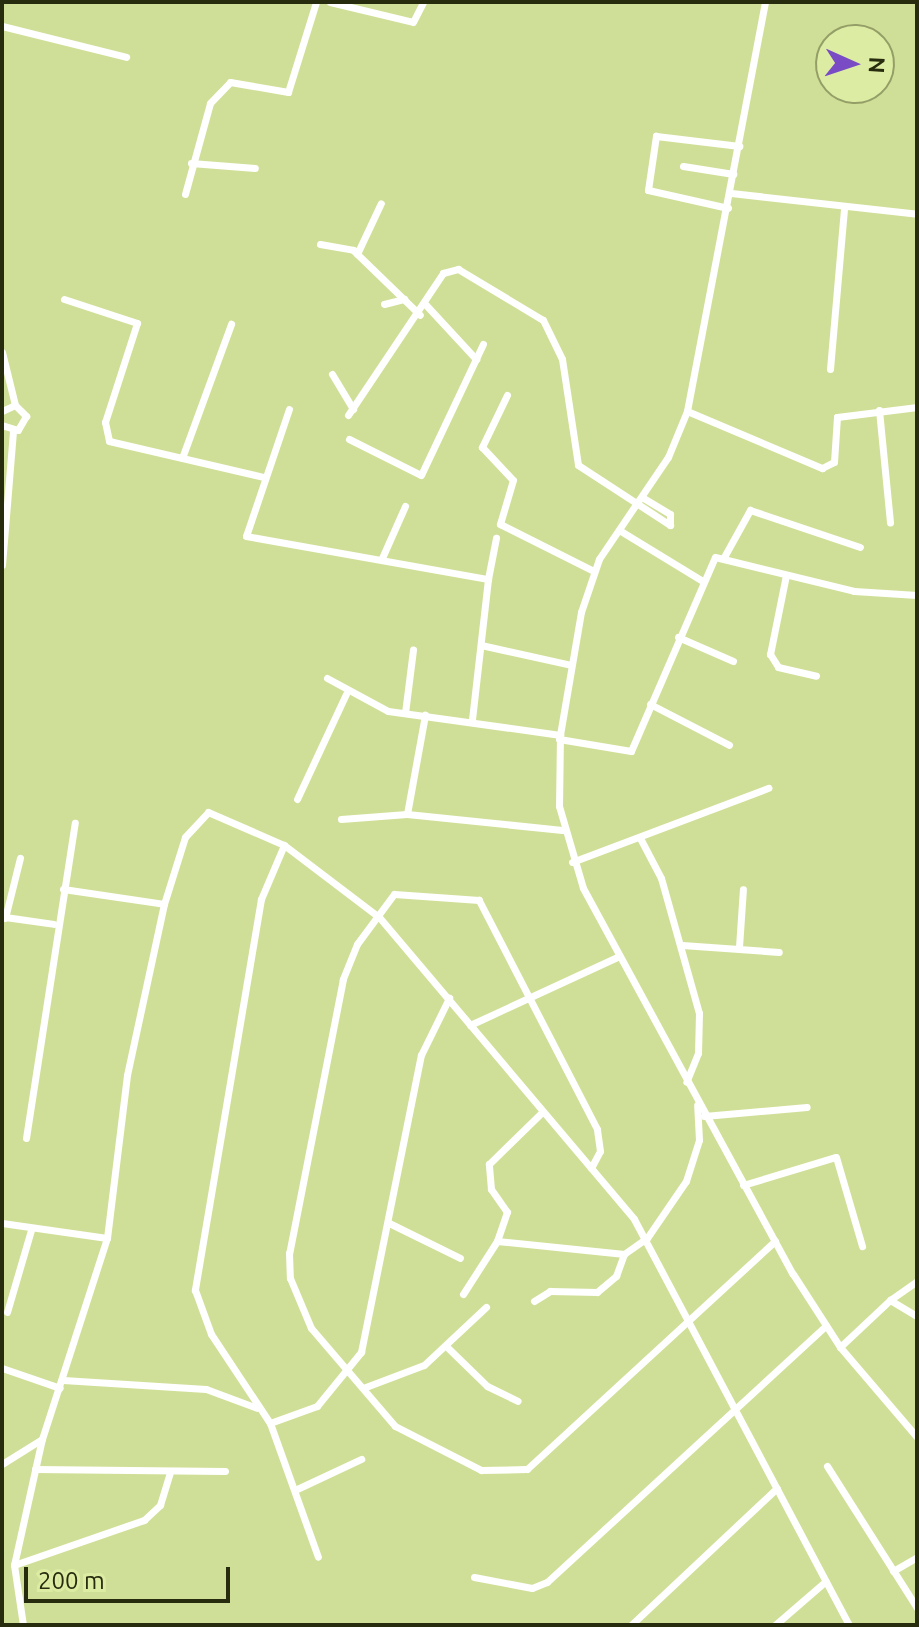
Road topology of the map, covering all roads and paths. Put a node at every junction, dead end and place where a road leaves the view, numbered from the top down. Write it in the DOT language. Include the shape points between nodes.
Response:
graph roads {
  1 [pos="316,2"];
  2 [pos="330,2"];
  3 [pos="423,2"];
  4 [pos="765,2"];
  5 [pos="2,26"];
  6 [pos="126,57"];
  7 [pos="739,146"];
  8 [pos="191,163"];
  9 [pos="683,166"];
  10 [pos="255,168"];
  11 [pos="733,174"];
  12 [pos="731,193"];
  13 [pos="185,194"];
  14 [pos="381,203"];
  15 [pos="728,208"];
  16 [pos="844,209"];
  17 [pos="917,214"];
  18 [pos="320,244"];
  19 [pos="357,254"];
  20 [pos="64,299"];
  21 [pos="404,299"];
  22 [pos="384,304"];
  23 [pos="426,305"];
  24 [pos="420,315"];
  25 [pos="231,324"];
  26 [pos="483,344"];
  27 [pos="2,352"];
  28 [pos="476,359"];
  29 [pos="830,369"];
  30 [pos="332,374"];
  31 [pos="507,395"];
  32 [pos="15,405"];
  33 [pos="917,407"];
  34 [pos="289,409"];
  35 [pos="879,410"];
  36 [pos="2,411"];
  37 [pos="687,411"];
  38 [pos="2,425"];
  39 [pos="13,431"];
  40 [pos="349,439"];
  41 [pos="182,458"];
  42 [pos="264,477"];
  43 [pos="642,497"];
  44 [pos="405,506"];
  45 [pos="634,508"];
  46 [pos="890,522"];
  47 [pos="619,530"];
  48 [pos="496,538"];
  49 [pos="860,547"];
  50 [pos="724,557"];
  51 [pos="382,558"];
  52 [pos="2,565"];
  53 [pos="594,571"];
  54 [pos="786,575"];
  55 [pos="488,579"];
  56 [pos="701,580"];
  57 [pos="917,595"];
  58 [pos="678,637"];
  59 [pos="481,645"];
  60 [pos="413,650"];
  61 [pos="733,661"];
  62 [pos="571,665"];
  63 [pos="816,676"];
  64 [pos="327,678"];
  65 [pos="346,694"];
  66 [pos="650,704"];
  67 [pos="405,713"];
  68 [pos="425,715"];
  69 [pos="472,719"];
  70 [pos="560,737"];
  71 [pos="729,745"];
  72 [pos="768,788"];
  73 [pos="297,799"];
  74 [pos="407,814"];
  75 [pos="341,819"];
  76 [pos="75,823"];
  77 [pos="562,830"];
  78 [pos="640,838"];
  79 [pos="284,845"];
  80 [pos="20,858"];
  81 [pos="572,862"];
  82 [pos="63,889"];
  83 [pos="743,889"];
  84 [pos="164,904"];
  85 [pos="4,917"];
  86 [pos="379,917"];
  87 [pos="54,924"];
  88 [pos="682,945"];
  89 [pos="739,947"];
  90 [pos="779,952"];
  91 [pos="619,956"];
  92 [pos="527,996"];
  93 [pos="449,998"];
  94 [pos="470,1025"];
  95 [pos="686,1082"];
  96 [pos="696,1101"];
  97 [pos="807,1107"];
  98 [pos="541,1113"];
  99 [pos="704,1116"];
  100 [pos="713,1132"];
  101 [pos="26,1138"];
  102 [pos="699,1140"];
  103 [pos="591,1168"];
  104 [pos="743,1185"];
  105 [pos="2,1223"];
  106 [pos="389,1223"];
  107 [pos="31,1230"];
  108 [pos="107,1238"];
  109 [pos="647,1238"];
  110 [pos="497,1241"];
  111 [pos="775,1241"];
  112 [pos="862,1246"];
  113 [pos="624,1254"];
  114 [pos="460,1258"];
  115 [pos="917,1281"];
  116 [pos="463,1294"];
  117 [pos="890,1300"];
  118 [pos="534,1301"];
  119 [pos="486,1307"];
  120 [pos="7,1312"];
  121 [pos="917,1316"];
  122 [pos="690,1319"];
  123 [pos="826,1325"];
  124 [pos="447,1347"];
  125 [pos="840,1347"];
  126 [pos="2,1368"];
  127 [pos="349,1374"];
  128 [pos="62,1384"];
  129 [pos="363,1388"];
  130 [pos="518,1401"];
  131 [pos="735,1406"];
  132 [pos="259,1409"];
  133 [pos="270,1423"];
  134 [pos="917,1437"];
  135 [pos="42,1439"];
  136 [pos="361,1459"];
  137 [pos="2,1464"];
  138 [pos="827,1466"];
  139 [pos="35,1469"];
  140 [pos="225,1471"];
  141 [pos="170,1472"];
  142 [pos="777,1488"];
  143 [pos="297,1489"];
  144 [pos="318,1557"];
  145 [pos="917,1557"];
  146 [pos="14,1565"];
  147 [pos="893,1571"];
  148 [pos="474,1577"];
  149 [pos="826,1581"];
  150 [pos="917,1608"];
  151 [pos="23,1625"];
  152 [pos="631,1625"];
  153 [pos="775,1625"];
  154 [pos="849,1625"];
  1 -- 8 [label="street" via="288,92 223,85 199,129"];
  2 -- 3 [label="street" via="413,22"];
  4 -- 7 [label="street"];
  5 -- 6 [label="street"];
  7 -- 11 [label="street"];
  7 -- 15 [label="street" via="656,136 648,190"];
  8 -- 10 [label="street"];
  8 -- 13 [label="street"];
  9 -- 11 [label="street"];
  11 -- 12 [label="street"];
  12 -- 15 [label="street"];
  12 -- 16 [label="street"];
  14 -- 19 [label="street"];
  15 -- 37 [label="street"];
  16 -- 17 [label="street"];
  16 -- 29 [label="street"];
  18 -- 19 [label="street"];
  19 -- 21 [label="street"];
  20 -- 41 [label="street" via="137,323 105,422 109,441"];
  21 -- 22 [label="street"];
  21 -- 24 [label="street"];
  23 -- 24 [label="street"];
  23 -- 28 [label="street"];
  23 -- 45 [label="street" via="443,273 458,269 543,320 562,359 578,465"];
  24 -- 30 [label="street" via="351,412"];
  25 -- 41 [label="street"];
  26 -- 28 [label="street"];
  27 -- 32 [label="street"];
  28 -- 40 [label="street" via="421,475"];
  31 -- 53 [label="street" via="482,447 513,480 499,523"];
  32 -- 36 [label="street"];
  32 -- 39 [label="street" via="26,416"];
  33 -- 35 [label="street"];
  34 -- 42 [label="street"];
  35 -- 37 [label="street" via="837,417 834,462 822,468"];
  35 -- 46 [label="street"];
  37 -- 43 [label="street"];
  38 -- 39 [label="street"];
  39 -- 52 [label="street"];
  41 -- 42 [label="street"];
  42 -- 51 [label="street" via="246,529 250,539"];
  43 -- 45 [label="street"];
  43 -- 45 [label="street" via="670,514 670,525"];
  44 -- 51 [label="street"];
  45 -- 47 [label="street"];
  47 -- 53 [label="street"];
  47 -- 56 [label="street"];
  48 -- 55 [label="street"];
  49 -- 50 [label="street" via="750,510"];
  50 -- 54 [label="street"];
  50 -- 56 [label="street" via="707,563"];
  51 -- 55 [label="street"];
  53 -- 62 [label="street"];
  54 -- 57 [label="street"];
  54 -- 63 [label="street" via="770,654 778,667"];
  55 -- 59 [label="street"];
  56 -- 58 [label="street"];
  58 -- 61 [label="street"];
  58 -- 66 [label="street"];
  59 -- 62 [label="street"];
  59 -- 69 [label="street"];
  60 -- 67 [label="street"];
  62 -- 70 [label="street"];
  64 -- 65 [label="street"];
  65 -- 67 [label="street"];
  65 -- 73 [label="street"];
  66 -- 70 [label="street" via="631,751"];
  66 -- 71 [label="street"];
  67 -- 68 [label="street"];
  68 -- 69 [label="street"];
  68 -- 74 [label="street"];
  69 -- 70 [label="street"];
  70 -- 77 [label="street"];
  72 -- 78 [label="street"];
  74 -- 75 [label="street"];
  74 -- 77 [label="street"];
  76 -- 82 [label="street"];
  77 -- 81 [label="street"];
  78 -- 81 [label="street"];
  78 -- 88 [label="street"];
  79 -- 84 [label="street" via="208,812 185,837"];
  79 -- 86 [label="street"];
  79 -- 132 [label="street" via="261,899 194,1273 200,1311"];
  80 -- 85 [label="street"];
  81 -- 91 [label="street"];
  82 -- 84 [label="street"];
  82 -- 87 [label="street"];
  83 -- 89 [label="street"];
  84 -- 108 [label="street" via="127,1075"];
  85 -- 87 [label="street"];
  86 -- 92 [label="street" via="394,894 479,900"];
  86 -- 93 [label="street"];
  86 -- 127 [label="street" via="343,979 289,1253 290,1278 305,1315"];
  87 -- 101 [label="street"];
  88 -- 89 [label="street"];
  88 -- 95 [label="street" via="701,1032"];
  89 -- 90 [label="street"];
  91 -- 92 [label="street"];
  91 -- 95 [label="street"];
  92 -- 94 [label="street"];
  92 -- 103 [label="street" via="597,1129 600,1151"];
  93 -- 94 [label="street"];
  93 -- 106 [label="street" via="421,1055"];
  94 -- 98 [label="street"];
  95 -- 96 [label="street"];
  96 -- 99 [label="street"];
  96 -- 102 [label="street"];
  97 -- 99 [label="street"];
  98 -- 103 [label="street"];
  98 -- 110 [label="street" via="489,1164 491,1189 507,1212"];
  99 -- 100 [label="street"];
  100 -- 102 [label="street"];
  100 -- 104 [label="street"];
  102 -- 109 [label="street" via="686,1181"];
  103 -- 109 [label="street"];
  104 -- 111 [label="street"];
  104 -- 112 [label="street" via="836,1157"];
  105 -- 107 [label="street"];
  106 -- 114 [label="street"];
  106 -- 127 [label="street" via="371,1322"];
  107 -- 108 [label="street"];
  107 -- 120 [label="street"];
  108 -- 128 [label="street"];
  109 -- 113 [label="street"];
  109 -- 122 [label="street"];
  110 -- 113 [label="street"];
  110 -- 116 [label="street"];
  111 -- 122 [label="street"];
  111 -- 123 [label="street"];
  113 -- 118 [label="street" via="616,1276 597,1292 550,1291"];
  115 -- 117 [label="street"];
  117 -- 121 [label="street"];
  117 -- 125 [label="street"];
  119 -- 124 [label="street"];
  122 -- 129 [label="street" via="612,1398 513,1474 431,1451 395,1426"];
  122 -- 131 [label="street"];
  123 -- 125 [label="street"];
  123 -- 131 [label="street"];
  124 -- 129 [label="street" via="424,1365"];
  124 -- 130 [label="street" via="487,1386"];
  125 -- 134 [label="street"];
  126 -- 128 [label="street"];
  127 -- 129 [label="street"];
  127 -- 133 [label="street" via="317,1406"];
  128 -- 132 [label="street" via="206,1389"];
  128 -- 135 [label="street"];
  131 -- 142 [label="street"];
  131 -- 148 [label="street" via="547,1582 532,1588"];
  132 -- 133 [label="street"];
  133 -- 143 [label="street"];
  135 -- 137 [label="street"];
  135 -- 139 [label="street"];
  136 -- 143 [label="street"];
  138 -- 147 [label="street"];
  139 -- 141 [label="street"];
  139 -- 146 [label="street"];
  140 -- 141 [label="street"];
  141 -- 146 [label="street" via="160,1505 144,1520"];
  142 -- 149 [label="street"];
  142 -- 152 [label="street"];
  143 -- 144 [label="street"];
  145 -- 147 [label="street"];
  146 -- 151 [label="street"];
  147 -- 150 [label="street"];
  149 -- 153 [label="street"];
  149 -- 154 [label="street"];
}
